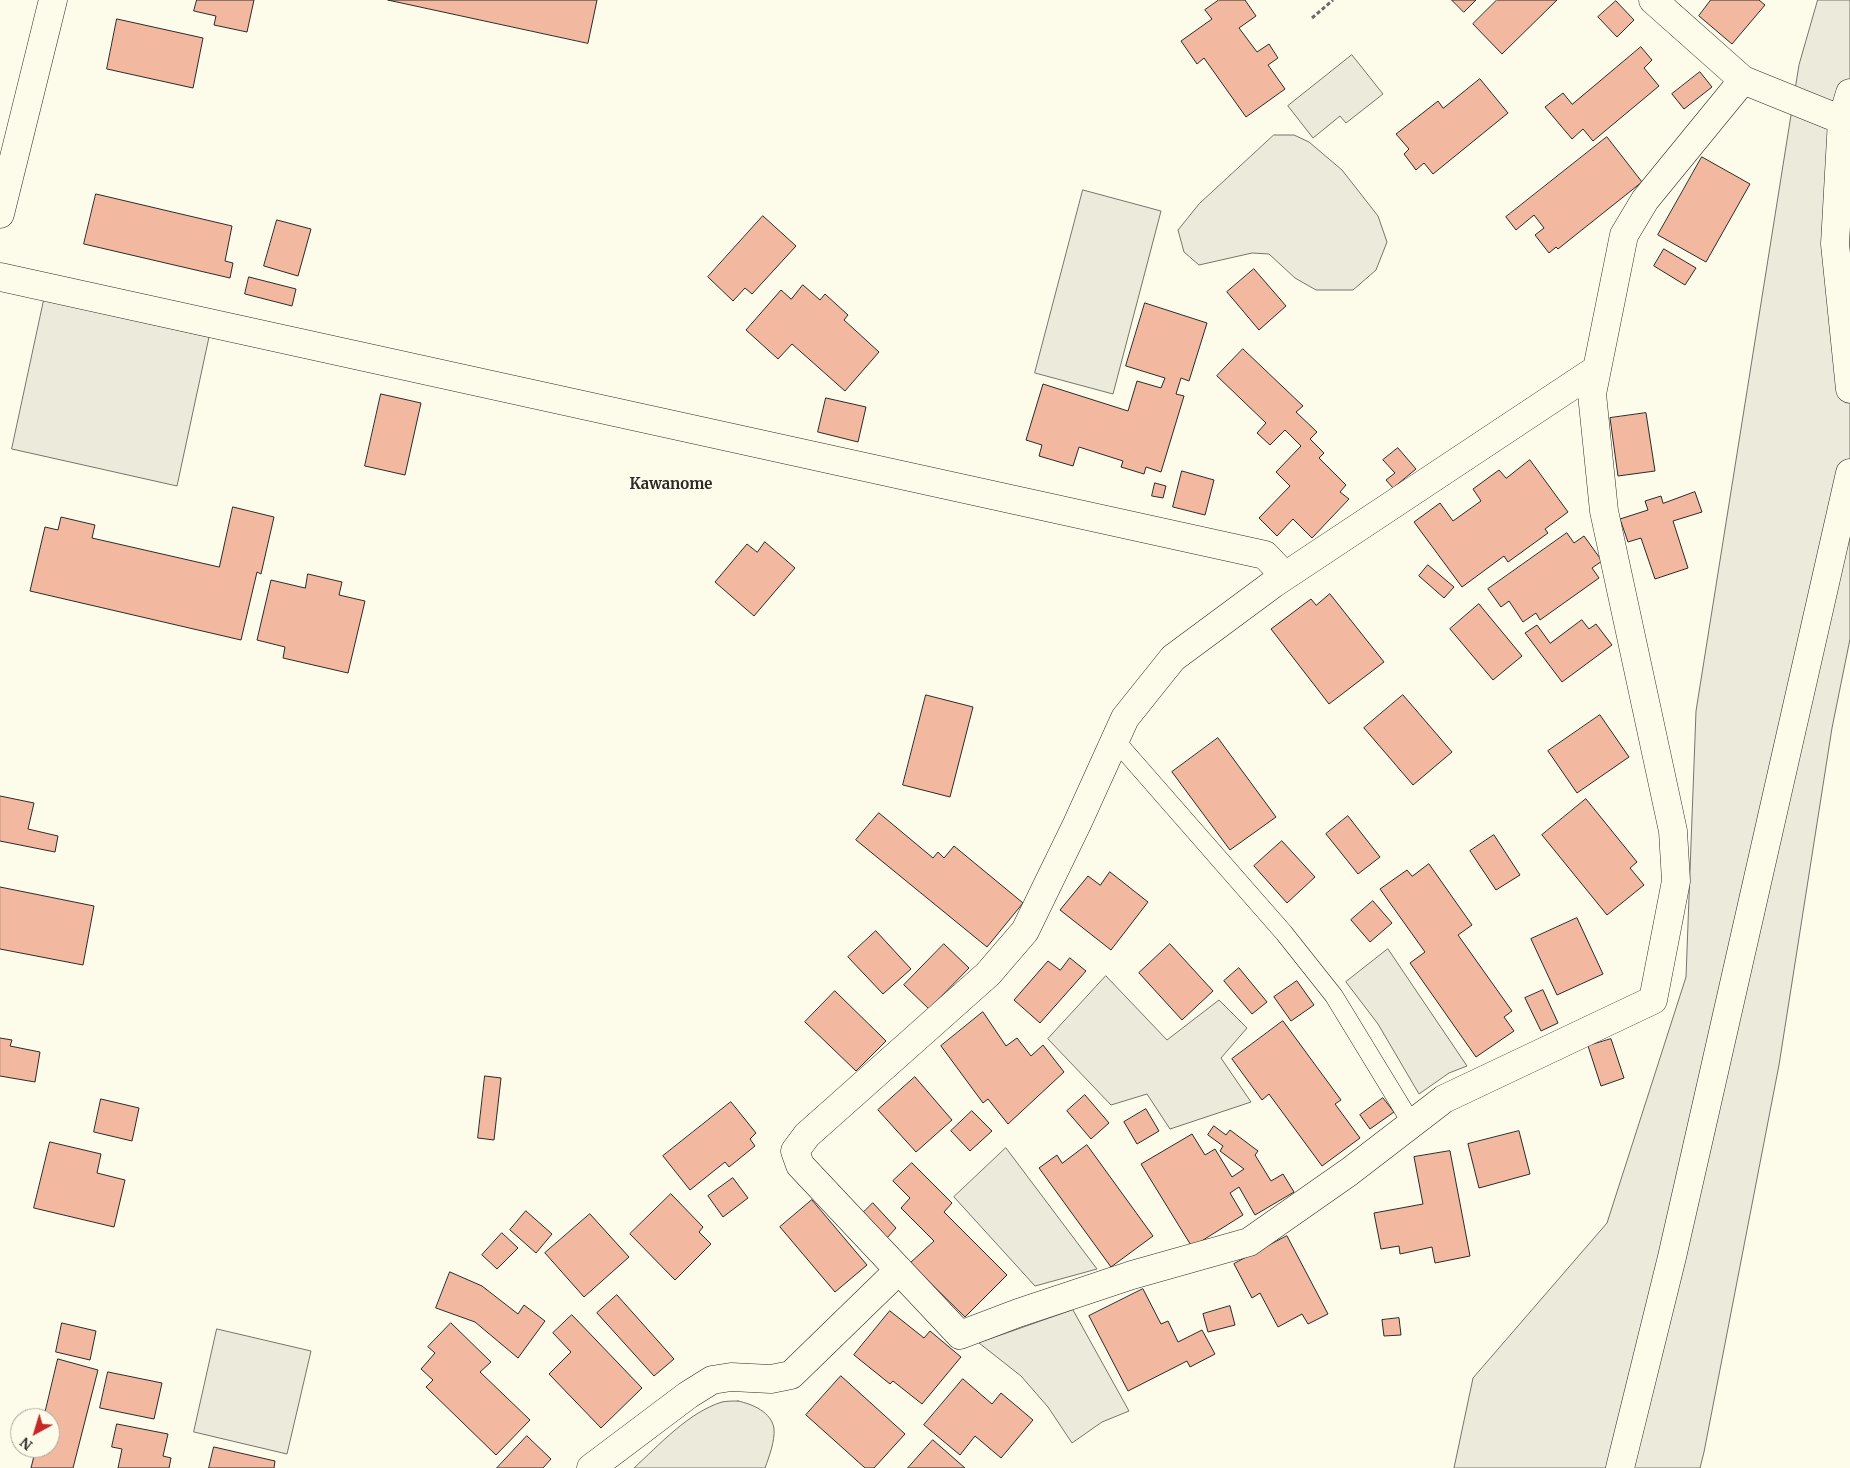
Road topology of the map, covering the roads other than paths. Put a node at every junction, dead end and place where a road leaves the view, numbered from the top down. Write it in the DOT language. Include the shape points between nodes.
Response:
graph roads {
  1 [pos="53,0"];
  2 [pos="1653,0"];
  3 [pos="1743,80"];
  4 [pos="1850,93"];
  5 [pos="1842,120"];
  6 [pos="0,214"];
  7 [pos="0,277"];
  8 [pos="1598,369"];
  9 [pos="1850,389"];
  10 [pos="1850,473"];
  11 [pos="1285,576"];
  12 [pos="1115,740"];
  13 [pos="1412,1124"];
  14 [pos="899,1270"];
  15 [pos="591,1468"];
  16 [pos="1620,1468"];
  1 -- 6 [label="street"];
  2 -- 3 [label="street"];
  3 -- 5 [label="street"];
  3 -- 8 [label="street" via="1645,200 1624,235"];
  4 -- 5 [label="street"];
  5 -- 9 [label="street" via="1835,244"];
  7 -- 11 [label="street" via="1265,554"];
  8 -- 11 [label="street"];
  8 -- 13 [label="street" via="1592,394 1604,511 1672,831 1676,881 1653,1000 1444,1100"];
  10 -- 16 [label="street" via="1672,1257"];
  11 -- 12 [label="street" via="1173,658 1125,718"];
  12 -- 13 [label="lane" via="1284,933 1334,996"];
  12 -- 14 [label="street" via="1078,824 1024,931 988,974 807,1135 795,1151 800,1165"];
  13 -- 14 [label="street" via="1249,1242 1132,1276 960,1335"];
  14 -- 15 [label="street" via="792,1375 771,1379 731,1377 712,1380"];
}
